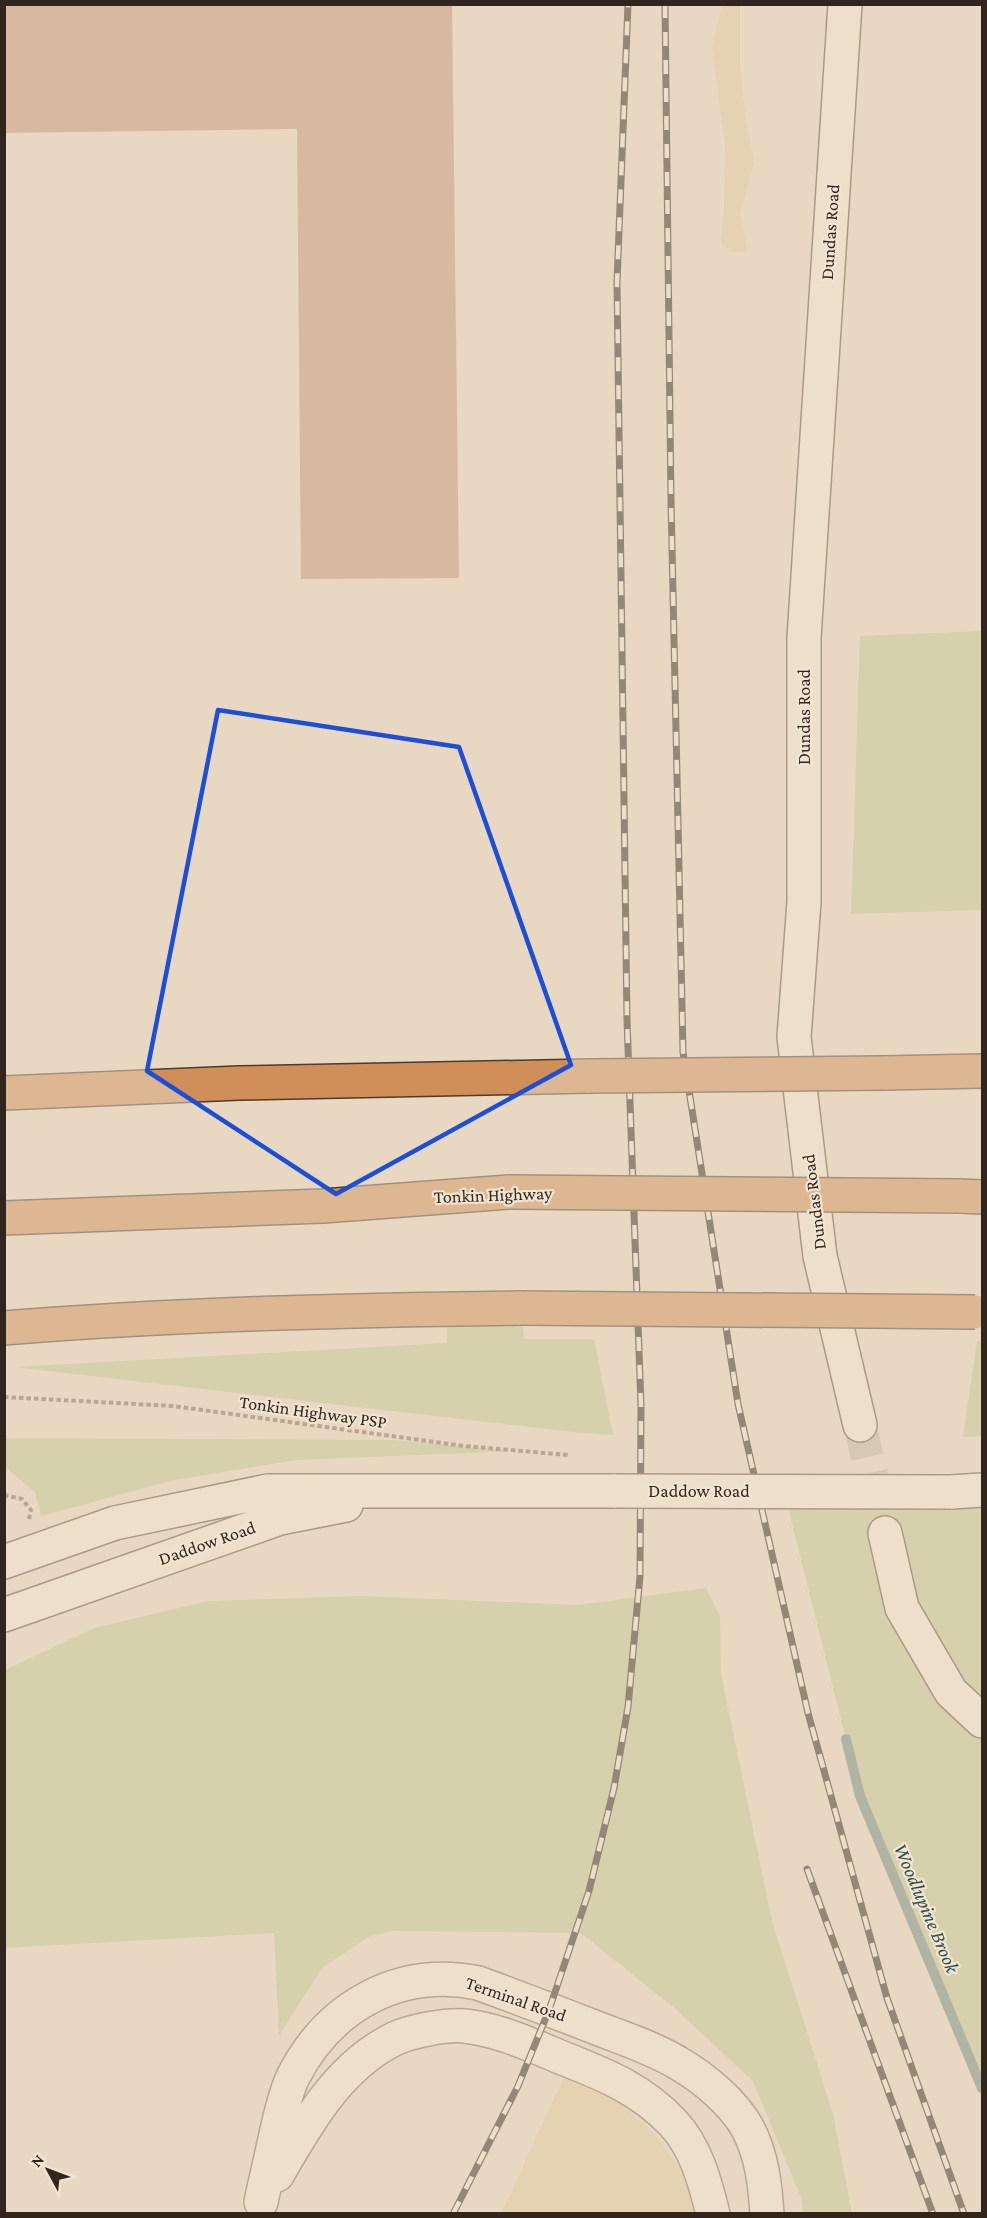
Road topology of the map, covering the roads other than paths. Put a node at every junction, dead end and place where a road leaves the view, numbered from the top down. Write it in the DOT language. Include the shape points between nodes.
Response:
graph roads {
  1 [pos="845,4"];
  2 [pos="982,1071"];
  3 [pos="239,1083"];
  4 [pos="4,1093"];
  5 [pos="4,1102"];
  6 [pos="971,1196"];
  7 [pos="4,1218"];
  8 [pos="979,1313"];
  9 [pos="4,1328"];
  10 [pos="860,1425"];
  11 [pos="415,1491"];
  12 [pos="967,1491"];
  13 [pos="885,1533"];
  14 [pos="4,1562"];
  15 [pos="4,1615"];
  16 [pos="982,1721"];
  17 [pos="259,2208"];
  18 [pos="713,2214"];
  19 [pos="767,2214"];
  1 -- 10 [label="main road, Dundas Road" via="804,638 804,902 794,1037 820,1256"];
  2 -- 3 [label="highway, bridge"];
  3 -- 4 [label="highway"];
  3 -- 5 [label="highway"];
  6 -- 7 [label="highway, Tonkin Highway, bridge" via="509,1192 323,1206"];
  8 -- 9 [label="highway, bridge" via="337,1310"];
  11 -- 12 [label="main road, Daddow Road, bridge"];
  11 -- 14 [label="main road, Daddow Road" via="268,1491 115,1523"];
  11 -- 15 [label="main road, Daddow Road" via="280,1518"];
  13 -- 16 [label="main road" via="902,1608 951,1692"];
  17 -- 18 [label="main road, Terminal Road" via="303,2130 334,2088 365,2056 396,2038 463,2026 505,2034 639,2093 675,2124 689,2146 705,2179"];
  17 -- 19 [label="main road, Terminal Road" via="292,2078 325,2032 364,2000 384,1990 430,1978 453,1978 478,1983 634,2043 678,2062 706,2083 747,2127 759,2155"];
}
